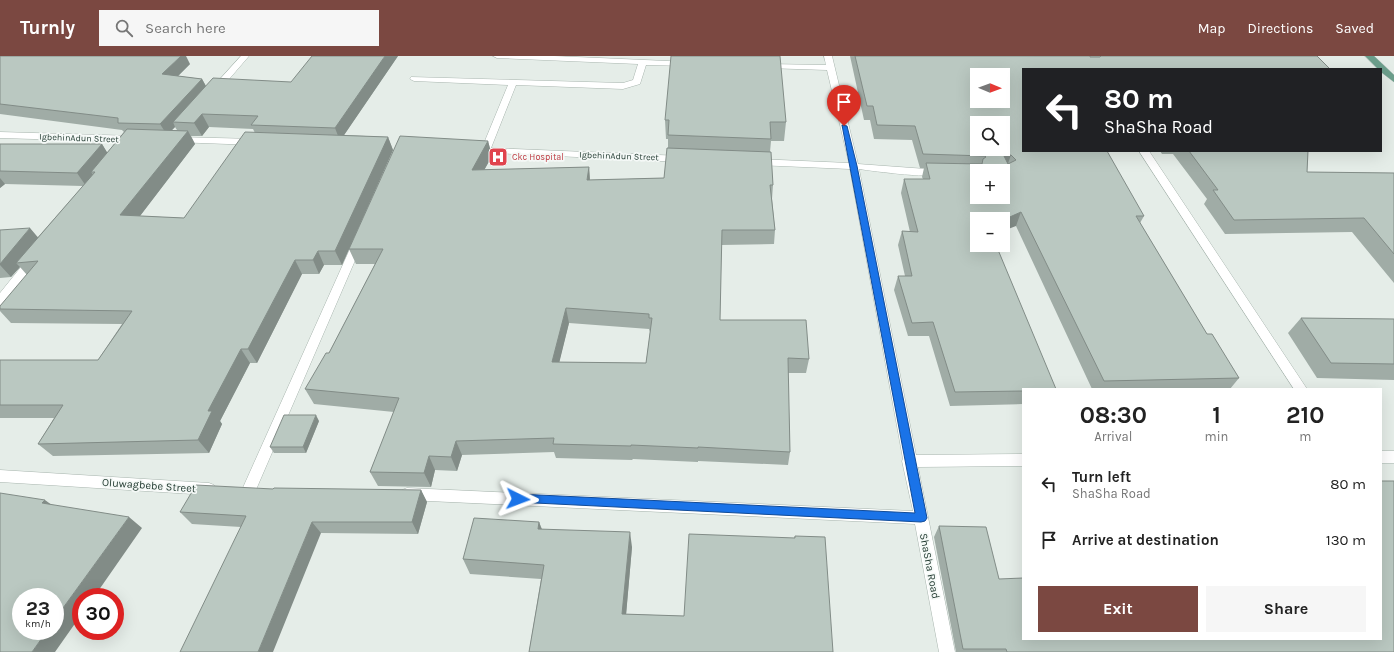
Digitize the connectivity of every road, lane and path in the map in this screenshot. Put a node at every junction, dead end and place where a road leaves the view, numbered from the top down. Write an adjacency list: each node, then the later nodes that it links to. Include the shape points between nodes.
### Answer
1 (245, 56): 13 (street)
2 (497, 56): 5 (street)
3 (1369, 56): 8 (main road)
4 (829, 62): 7 (street); 25 (street, ShaSha Road)
5 (642, 63): 6 (street); 12 (street, via 637,82 623,86)
6 (697, 64)
7 (759, 66)
8 (1382, 68)
9 (1382, 68): 11 (main road)
10 (414, 79): 12 (street)
11 (1394, 80)
12 (513, 82): 20 (street)
13 (210, 95)
14 (180, 129): 18 (street, via 170,140)
15 (0, 135): 16 (street, IgbehinAdun Street)
16 (132, 139): 17 (street, IgbehinAdun Street); 21 (street)
17 (147, 140)
18 (266, 142)
19 (463, 149): 20 (street, IgbehinAdun Street)
20 (486, 150): 23 (street, IgbehinAdun Street)
21 (122, 151)
22 (1145, 152): 30 (street)
23 (694, 159)
24 (750, 161): 25 (street)
25 (854, 166): 26 (street); 34 (street, ShaSha Road)
26 (949, 173)
27 (363, 232): 36 (street)
28 (38, 254): 29 (street)
29 (0, 301)
30 (1300, 388)
31 (1382, 458): 32 (street)
32 (1394, 458)
33 (1022, 460): 34 (street)
34 (909, 461): 39 (street, ShaSha Road)
35 (0, 476): 36 (street, Oluwagbebe Street)
36 (248, 492): 37 (street, Oluwagbebe Street)
37 (263, 492)
38 (394, 494): 39 (street)
39 (921, 518): 40 (street, ShaSha Road)
40 (947, 652)

